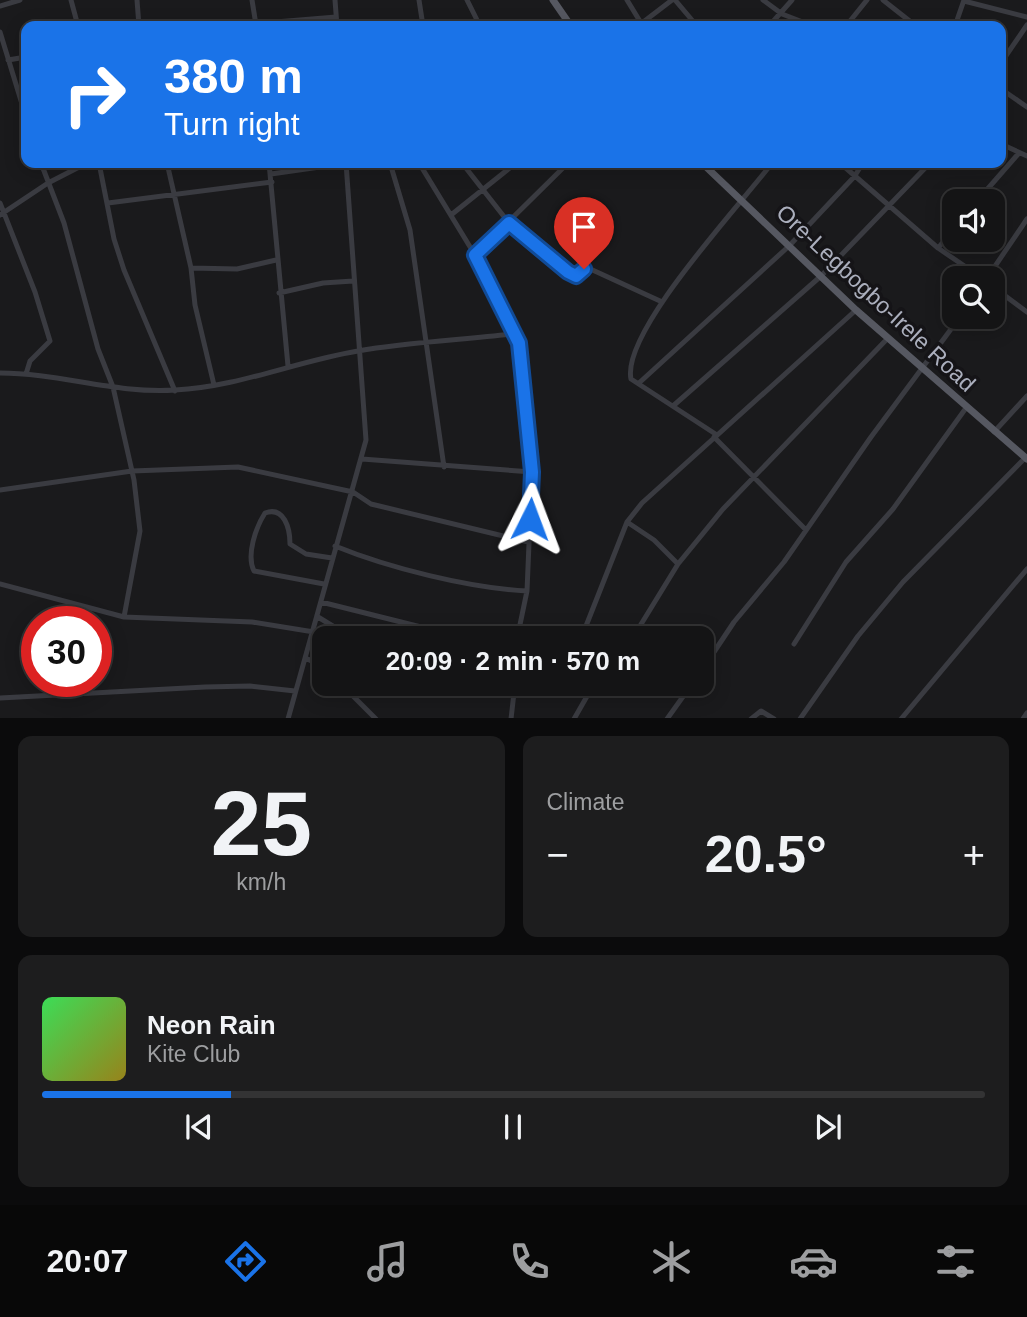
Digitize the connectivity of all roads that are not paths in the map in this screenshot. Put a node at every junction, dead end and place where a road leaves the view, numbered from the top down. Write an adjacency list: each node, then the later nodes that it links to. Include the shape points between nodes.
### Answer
1 (20, 0): 16 (street)
2 (71, 0): 20 (street)
3 (137, 0): 21 (street)
4 (252, 0): 22 (street)
5 (335, 0): 18 (street)
6 (419, 0): 25 (street)
7 (467, 0): 26 (street)
8 (553, 0): 27 (main road)
9 (627, 0): 28 (street)
10 (674, 0): 29 (street); 30 (street)
11 (763, 0): 17 (street)
12 (792, 0): 17 (street)
13 (867, 0): 33 (street)
14 (883, 0): 34 (street)
15 (964, 1): 19 (street); 35 (street)
16 (0, 6)
17 (782, 14): 31 (street); 32 (street)
18 (336, 17): 23 (street); 24 (street)
19 (1027, 17)
20 (77, 21)
21 (139, 21)
22 (256, 21)
23 (290, 21)
24 (336, 21)
25 (422, 21)
26 (478, 21)
27 (568, 21)
28 (638, 21)
29 (645, 21)
30 (693, 21)
31 (774, 21)
32 (800, 21)
33 (850, 21)
34 (910, 21)
35 (957, 21)
36 (1027, 25): 38 (street)
37 (0, 32): 40 (street)
38 (1006, 56)
39 (21, 58): 40 (street)
40 (8, 60): 42 (street)
41 (1006, 92): 43 (street)
42 (21, 101)
43 (1027, 107)
44 (1006, 146): 45 (street)
45 (1019, 153): 46 (street); 66 (street)
46 (1027, 156)
47 (43, 168): 70 (street)
48 (77, 168): 70 (street)
49 (100, 168): 77 (street)
50 (168, 168): 74 (street)
51 (270, 168): 68 (street)
52 (312, 168): 68 (street)
53 (347, 168): 92 (street)
54 (391, 168): 101 (street, via 410,230)
55 (422, 168): 80 (street)
56 (466, 168): 73 (street)
57 (507, 168): 67 (street)
58 (512, 168): 67 (street)
59 (563, 168): 82 (street)
60 (709, 168): 75 (main road, Ore-Legbogbo-Irele Road)
61 (768, 168): 75 (street)
62 (845, 168): 69 (street)
63 (860, 168): 69 (street)
64 (925, 168): 78 (street)
65 (1006, 168): 72 (street)
66 (1006, 168)
67 (509, 171): 73 (street)
68 (271, 174): 71 (street)
69 (854, 177): 78 (street); 84 (street)
70 (48, 183): 79 (street); 109 (street)
71 (272, 183): 74 (street); 87 (street)
72 (988, 189)
73 (484, 190): 80 (street); 82 (street)
74 (174, 192): 77 (street); 90 (street)
75 (744, 200): 84 (main road, Ore-Legbogbo-Irele Road); 95 (street)
76 (0, 203): 79 (street)
77 (108, 203): 110 (street, via 124,270)
78 (892, 205): 85 (street); 91 (street)
79 (1, 214): 106 (street, via 35,292 50,341 30,360)
80 (451, 215): 86 (street)
81 (1027, 219): 89 (street)
82 (509, 223): 86 (street); 95 (street, via 573,275 586,267)
83 (942, 242): 85 (street)
84 (789, 246): 91 (main road, Ore-Legbogbo-Irele Road); 107 (street)
85 (937, 248): 88 (street)
86 (475, 255): 99 (street)
87 (276, 260): 90 (street, via 237,269); 93 (street)
88 (966, 266)
89 (994, 266)
90 (191, 268): 108 (street, via 194,305)
91 (821, 276): 96 (main road, Ore-Legbogbo-Irele Road); 112 (street)
92 (353, 281): 93 (street); 102 (street)
93 (279, 293): 103 (street)
94 (1005, 296): 97 (street)
95 (660, 301): 107 (street, via 631,367 631,379)
96 (856, 310): 100 (main road, Ore-Legbogbo-Irele Road); 115 (street)
97 (1027, 312)
98 (951, 329): 104 (street)
99 (513, 334): 101 (street); 120 (street, via 523,366)
100 (888, 338): 104 (main road, Ore-Legbogbo-Irele Road); 121 (street)
101 (429, 344): 102 (street); 118 (street)
102 (359, 351): 103 (street); 117 (street, via 366,440)
103 (288, 366): 108 (street)
104 (922, 370): 113 (main road, Ore-Legbogbo-Irele Road); 125 (street)
105 (0, 373): 106 (street)
106 (26, 374): 109 (street)
107 (639, 383): 112 (street)
108 (214, 384): 110 (street)
109 (113, 387): 110 (street); 119 (street)
110 (175, 390)
111 (1027, 396): 114 (street)
112 (673, 406): 115 (street)
113 (966, 408): 114 (main road, Ore-Legbogbo-Irele Road); 145 (street, via 893,509 839,572)
114 (993, 432): 116 (main road, Ore-Legbogbo-Irele Road)
115 (716, 436): 121 (street); 124 (street, via 653,492)
116 (1026, 458): 162 (street, via 903,582 858,636)
117 (362, 459): 118 (street); 123 (street)
118 (444, 467): 120 (street)
119 (132, 471): 122 (street); 123 (street, via 238,467); 135 (street, via 141,531)
120 (532, 472): 126 (street)
121 (752, 478): 125 (street); 129 (street)
122 (0, 490)
123 (353, 492): 126 (street, via 371,503); 127 (street)
124 (627, 522): 129 (street); 141 (street)
125 (806, 530): 146 (street)
126 (528, 542): 133 (street)
127 (335, 546): 128 (street); 133 (street, via 391,565)
128 (332, 558): 132 (street); 132 (street, via 306,554 290,544 288,526 274,510 265,513 255,532 254,571)
129 (678, 564): 142 (street)
130 (1027, 569): 163 (street)
131 (0, 584): 135 (street)
132 (324, 584): 134 (street)
133 (527, 591): 140 (street)
134 (321, 602): 136 (street); 139 (street)
135 (124, 617): 143 (street, via 252,622)
136 (318, 617): 137 (street); 138 (street)
137 (316, 626)
138 (333, 626)
139 (417, 626)
140 (520, 626)
141 (586, 626)
142 (640, 626)
143 (312, 632)
144 (312, 638): 147 (street)
145 (794, 644)
146 (714, 652)
147 (306, 658): 148 (street); 149 (street)
148 (312, 661)
149 (295, 691): 154 (street, via 205,687); 155 (street)
150 (353, 696): 156 (street)
151 (514, 696): 157 (street)
152 (587, 696): 158 (street)
153 (683, 696): 159 (street)
154 (0, 698)
155 (288, 717)
156 (375, 718)
157 (512, 718)
158 (575, 718)
159 (668, 718)
160 (752, 718): 161 (street, via 761,711)
161 (772, 718)
162 (801, 718)
163 (902, 718)

